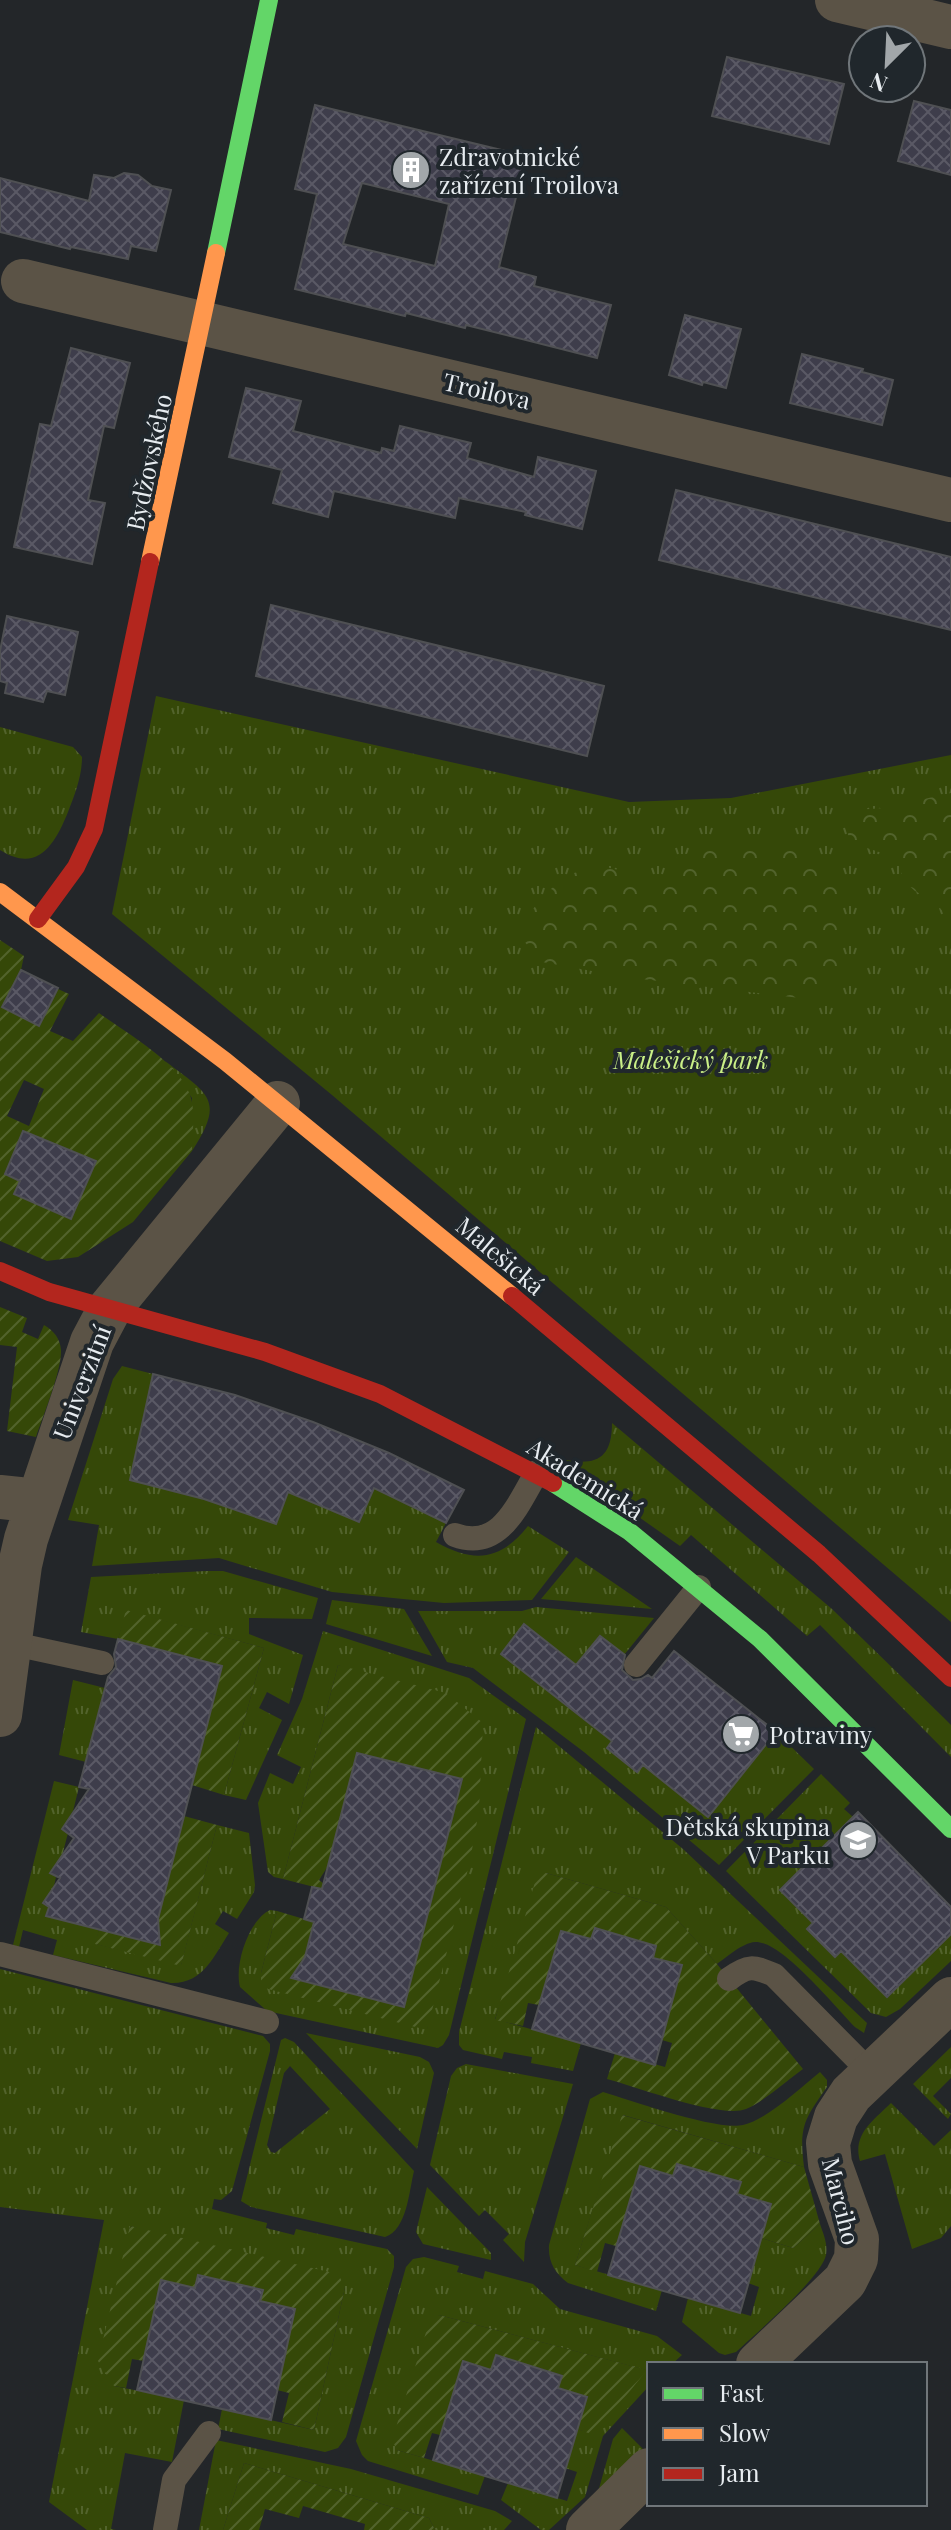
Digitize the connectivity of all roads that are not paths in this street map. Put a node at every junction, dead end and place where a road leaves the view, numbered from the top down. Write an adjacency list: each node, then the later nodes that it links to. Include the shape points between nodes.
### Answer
1 (269, 0): 5 (street, Bydžovského)
2 (837, 0): 3 (street)
3 (951, 27)
4 (23, 281): 5 (street, Troilova)
5 (203, 323): 6 (street, Troilova); 8 (street, Bydžovského, via 94,829 76,867)
6 (951, 500)
7 (0, 892): 8 (street, Malešická)
8 (38, 919): 9 (street, Malešická)
9 (278, 1103): 11 (street, Univerzitní); 19 (street, Malešická, via 822,1558)
10 (0, 1271): 11 (street, Akademická, via 49,1292)
11 (110, 1308): 12 (street, Akademická, via 265,1352 380,1394); 13 (street, Univerzitní)
12 (537, 1472): 14 (lane, via 496,1532 478,1540); 15 (street, Akademická, via 630,1532)
13 (19, 1499): 16 (street, Univerzitní, via 20,1565)
14 (455, 1535)
15 (699, 1587): 18 (lane); 21 (street, Akademická, via 760,1639)
16 (5, 1642): 17 (lane); 20 (street, Univerzitní)
17 (102, 1663)
18 (636, 1665)
19 (951, 1678)
20 (0, 1715)
21 (951, 1829)
22 (0, 1954): 25 (lane)
23 (729, 1979): 26 (lane, via 756,1967 774,1975)
24 (951, 1999): 26 (street, Marciho)
25 (267, 2022)
26 (872, 2074): 27 (street, Marciho, via 843,2105 828,2143 830,2164 857,2239 856,2259 845,2281)
27 (760, 2362)
28 (209, 2433): 30 (lane, via 174,2480)
29 (647, 2472): 31 (street)
30 (165, 2530)
31 (588, 2530)

